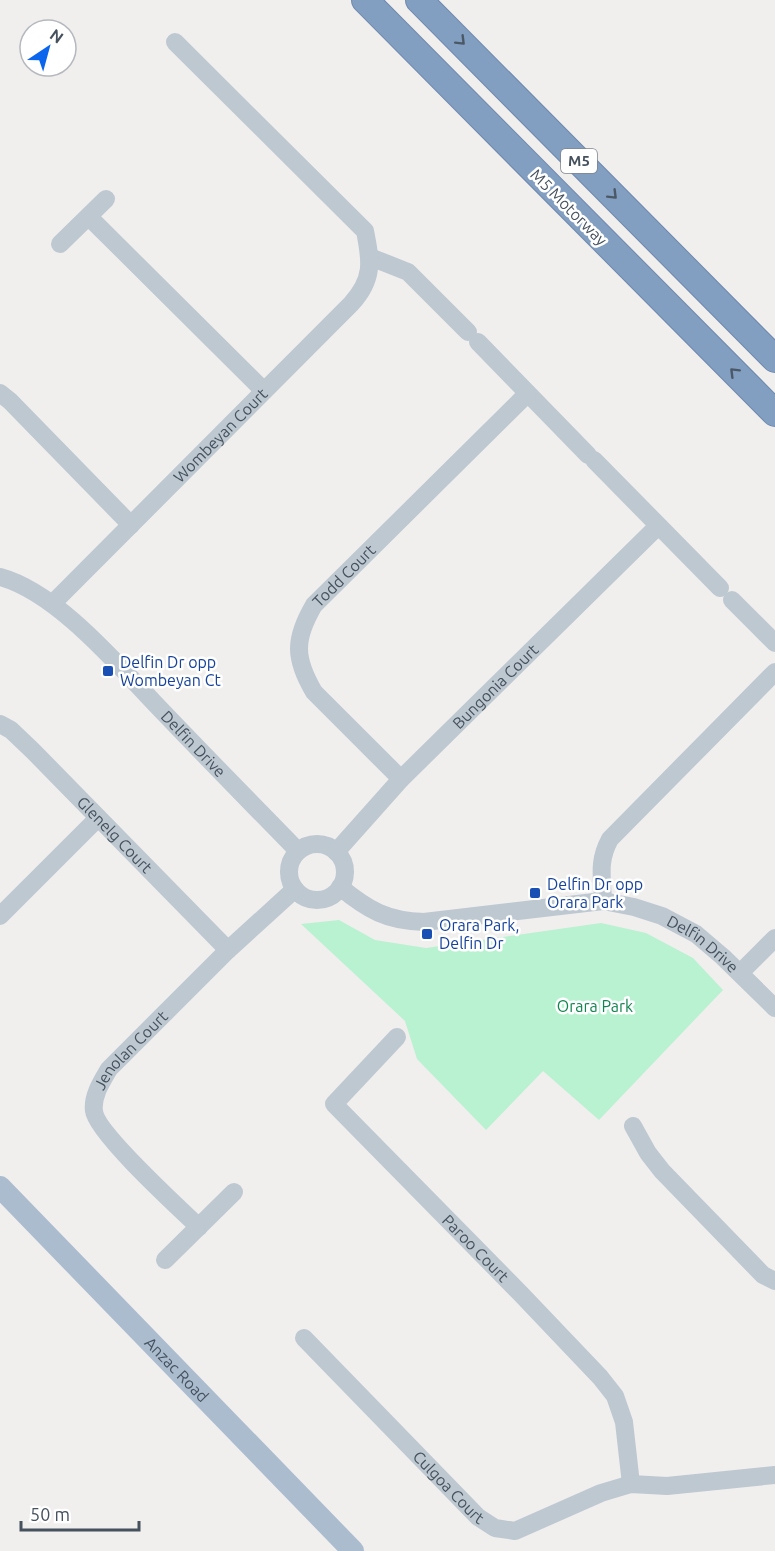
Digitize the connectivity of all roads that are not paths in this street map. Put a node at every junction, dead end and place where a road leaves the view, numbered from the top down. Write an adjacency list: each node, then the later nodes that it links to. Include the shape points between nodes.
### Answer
1 (358, 0): 6 (highway)
2 (365, 0): 6 (highway, M5 Motorway / M5)
3 (419, 0): 10 (highway, M5, one-way to 10)
4 (175, 42): 9 (street, Wombeyan Court, via 365,231)
5 (106, 199): 7 (street)
6 (573, 211): 14 (highway, M5 Motorway / M5, one-way to 6)
7 (89, 217): 8 (street); 11 (street)
8 (60, 244)
9 (370, 257): 11 (street, Wombeyan Court, via 363,291); 13 (street, via 408,272)
10 (775, 359)
11 (264, 391): 15 (street, Wombeyan Court)
12 (0, 393): 15 (street)
13 (527, 394): 16 (street); 22 (street, Todd Court, via 314,605 304,622 298,656 314,692)
14 (775, 413)
15 (131, 525): 18 (street, Wombeyan Court)
16 (658, 526): 19 (street); 22 (street, Bungonia Court)
17 (0, 577): 18 (street, Delfin Drive)
18 (53, 603): 24 (street, Delfin Drive)
19 (775, 643)
20 (775, 672): 28 (street, via 610,838 601,862)
21 (0, 724): 23 (street, Glenelg Court, via 33,751)
22 (401, 779): 25 (street, Bungonia Court)
23 (98, 818): 29 (street); 31 (street, Glenelg Court)
24 (298, 851): 25 (street, via 319,844); 27 (street, via 292,858 289,874)
25 (336, 852): 26 (street, via 344,868)
26 (340, 887): 27 (street, via 319,900 302,896); 28 (street, Delfin Drive, via 375,912 415,922)
27 (295, 889): 31 (street, Jenolan Court)
28 (603, 901): 32 (street, Delfin Drive, via 662,915 682,925)
29 (0, 916)
30 (775, 938): 32 (street)
31 (228, 950): 38 (street, Jenolan Court, via 109,1068 94,1104 96,1120 110,1138)
32 (740, 973): 33 (street, Delfin Drive)
33 (775, 1008)
34 (397, 1037): 43 (street, Paroo Court, via 334,1104 534,1307 615,1396 624,1422)
35 (633, 1126): 40 (street, via 662,1171 763,1275)
36 (0, 1187): 44 (main road, Anzac Road)
37 (234, 1192): 38 (street)
38 (198, 1227): 39 (street)
39 (165, 1260)
40 (775, 1281)
41 (304, 1338): 43 (street, Culgoa Court, via 478,1516 495,1528 515,1531)
42 (775, 1475): 43 (street, Culgoa Court, via 667,1486)
43 (631, 1484)
44 (353, 1551)

